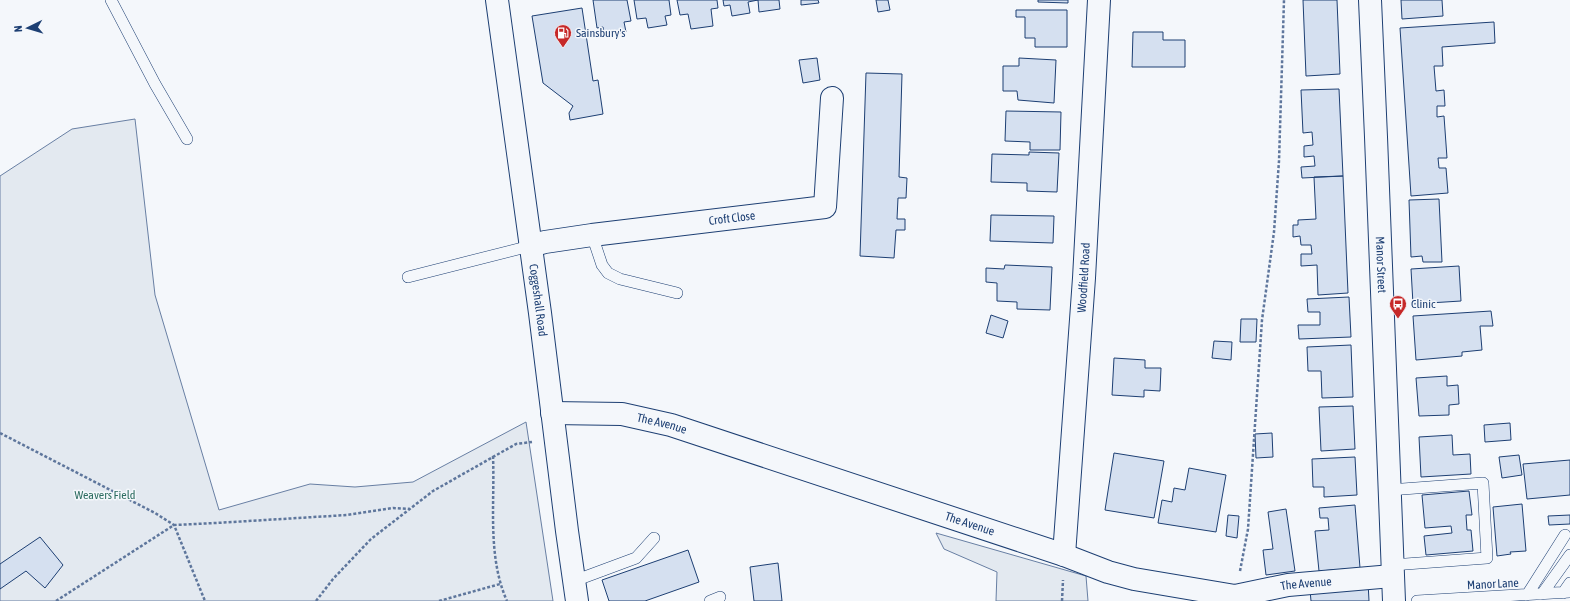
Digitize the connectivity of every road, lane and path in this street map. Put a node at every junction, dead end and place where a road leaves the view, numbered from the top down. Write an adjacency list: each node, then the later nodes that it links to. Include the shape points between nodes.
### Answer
1 (111, 0): 7 (lane)
2 (497, 0): 9 (street, Coggeshall Road)
3 (1099, 0): 21 (street, Woodfield Road, via 1084,278)
4 (1284, 0): 30 (path, via 1274,232 1262,320 1248,529)
5 (1370, 0): 16 (street, Manor Street)
6 (832, 98): 8 (street, Croft Close, via 825,207)
7 (187, 140)
8 (592, 235): 9 (street, Croft Close); 11 (lane, via 602,265 608,273 620,279)
9 (530, 246): 10 (lane); 12 (street, Coggeshall Road)
10 (408, 277)
11 (678, 293)
12 (552, 413): 14 (street, Coggeshall Road); 21 (street, The Avenue, via 622,414 671,425)
13 (0, 433): 18 (path)
14 (556, 440): 15 (path, via 516,444); 26 (street, Coggeshall Road)
15 (493, 456): 17 (path, via 433,491); 25 (path, via 494,544)
16 (1389, 490): 23 (street, Manor Street); 23 (lane, via 1483,483 1486,558)
17 (410, 509): 18 (path, via 393,508 347,515); 33 (path, via 371,539)
18 (174, 525): 31 (path); 32 (path)
19 (1565, 536): 29 (lane)
20 (654, 538): 26 (lane, via 636,558)
21 (1064, 555): 30 (street, The Avenue, via 1134,579)
22 (1570, 555): 28 (lane)
23 (1392, 571): 30 (street, The Avenue, via 1288,585); 36 (street, Manor Street)
24 (1570, 583): 27 (lane)
25 (500, 584): 34 (path); 35 (path)
26 (576, 591)
27 (1566, 593): 28 (lane, Manor Lane)
28 (1542, 594): 29 (lane, Manor Lane)
29 (1527, 595): 37 (lane, Manor Lane)
30 (1236, 599)
31 (56, 601)
32 (205, 601)
33 (316, 601)
34 (439, 601)
35 (506, 601)
36 (1394, 601)
37 (1417, 601)

